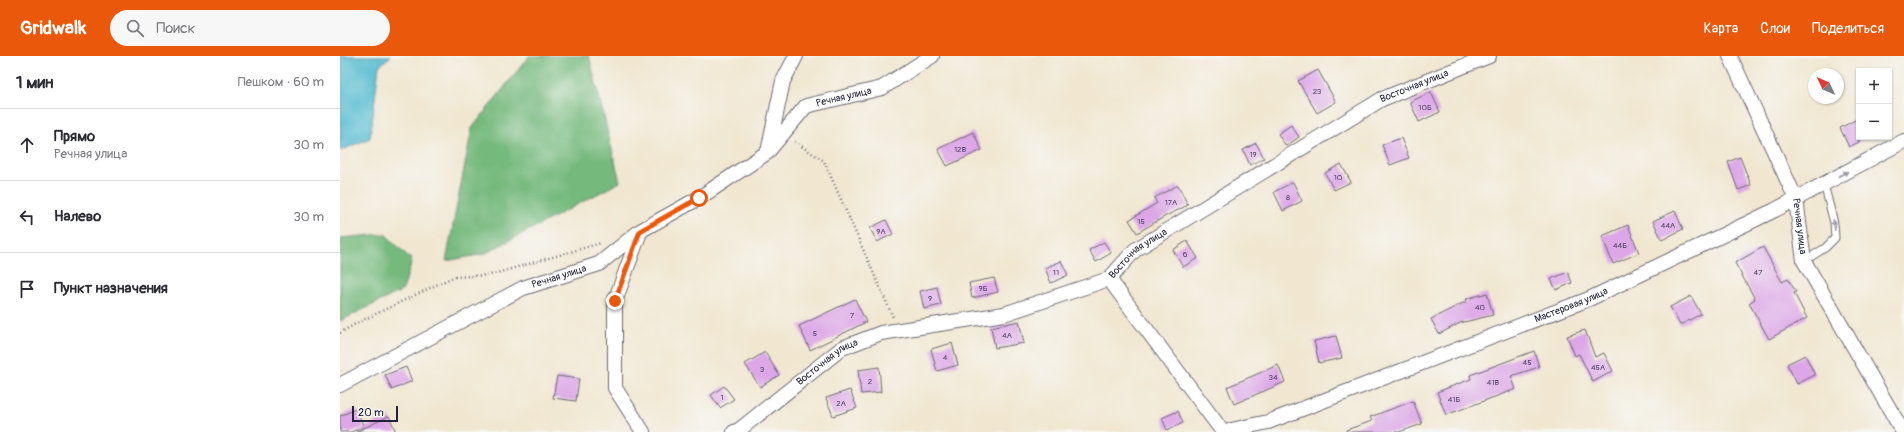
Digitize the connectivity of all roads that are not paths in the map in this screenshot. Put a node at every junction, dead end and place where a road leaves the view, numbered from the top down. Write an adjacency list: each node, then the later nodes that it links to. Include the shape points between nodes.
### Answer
1 (796, 56): 6 (street, via 783,81)
2 (932, 56): 6 (street, Речная улица, via 882,88 806,106)
3 (1490, 56): 11 (street, Восточная улица, via 1382,99 1135,250)
4 (1730, 56): 8 (street, Речная улица)
5 (1904, 141): 7 (street, Мастеровая улица, one-way to 5)
6 (768, 152): 9 (street, Речная улица, via 699,198)
7 (1824, 184): 8 (street, Мастеровая улица); 10 (lane, one-way to 7, via 1825,248 1835,238 1834,223)
8 (1796, 199): 10 (street, Речная улица); 13 (street, Мастеровая улица, via 1589,299)
9 (640, 231): 12 (street, Речная улица, via 599,264 523,288); 15 (street, via 615,301 615,388)
10 (1804, 261): 17 (street, Речная улица)
11 (1109, 279): 14 (street, Восточная улица, via 1004,314 881,333 842,348); 16 (street)
12 (340, 385)
13 (1273, 427): 16 (street, Мастеровая улица)
14 (738, 431)
15 (643, 432)
16 (1223, 432)
17 (1904, 432)

